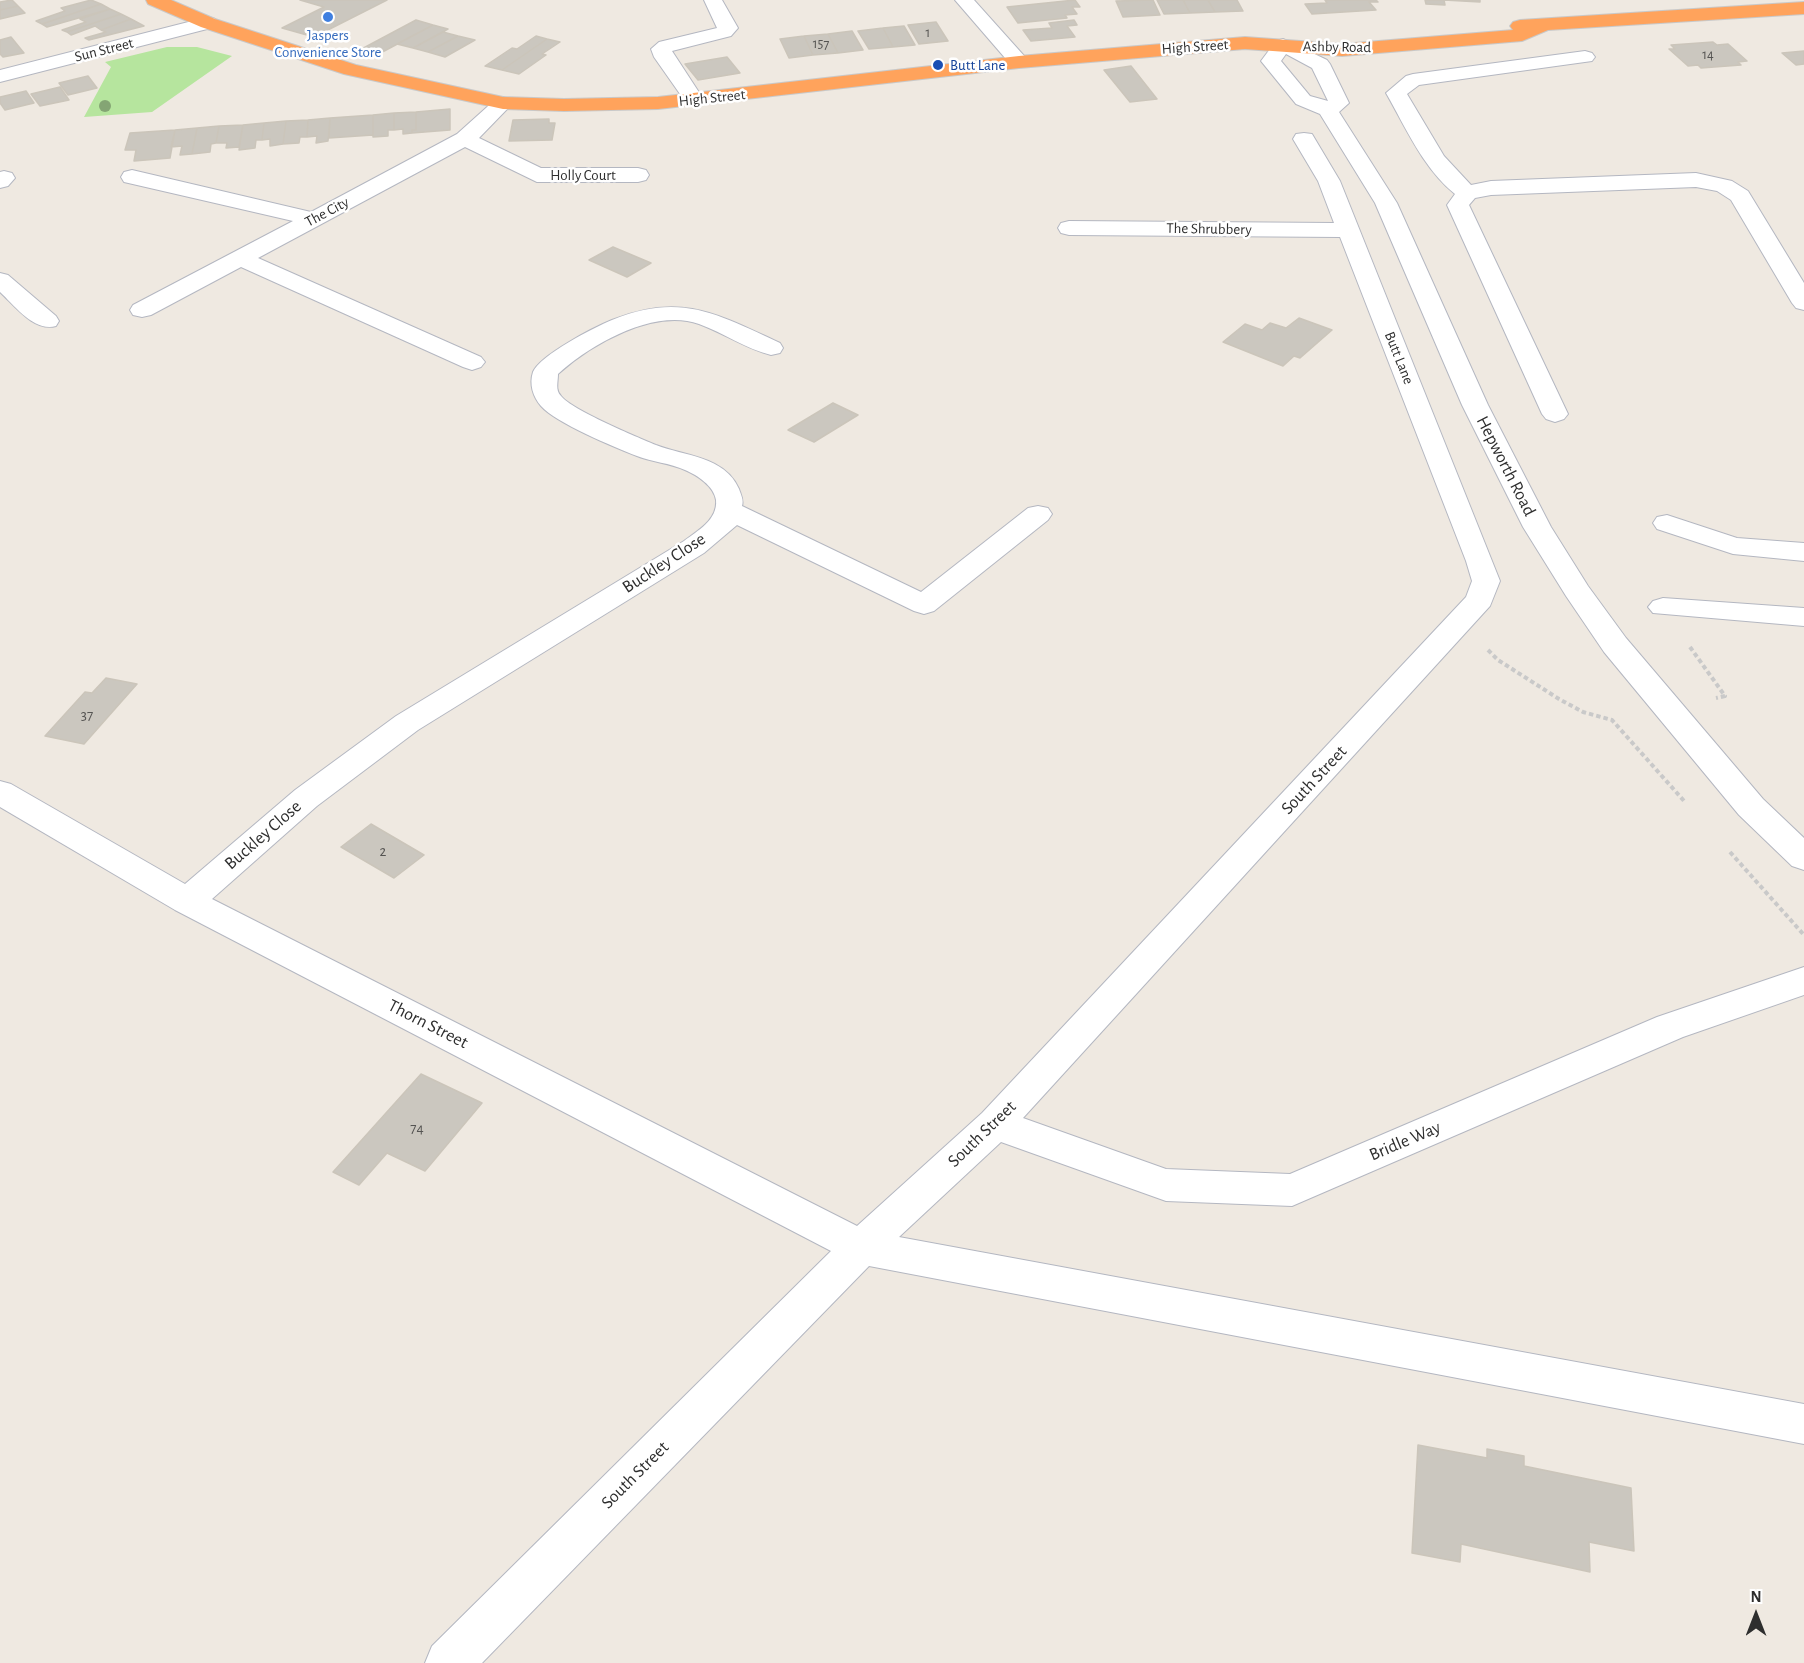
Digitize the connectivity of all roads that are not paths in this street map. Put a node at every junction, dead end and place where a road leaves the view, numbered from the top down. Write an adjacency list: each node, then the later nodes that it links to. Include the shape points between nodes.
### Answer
1 (155, 0): 5 (highway, High Street)
2 (713, 0): 10 (street, via 727,22 724,32 662,49)
3 (964, 0): 8 (street)
4 (1804, 8): 6 (highway, Ashby Road, via 1541,26 1522,35 1342,50)
5 (208, 23): 9 (street, Sun Street); 11 (highway, High Street, via 351,70)
6 (1282, 45): 8 (highway, High Street, via 1245,43); 12 (street, via 1271,61 1303,99); 12 (street, via 1320,64 1338,103)
7 (1585, 57): 17 (street, via 1413,80 1396,93 1441,168)
8 (1019, 62): 10 (highway, High Street)
9 (0, 75)
10 (694, 99): 11 (highway, High Street, via 614,105)
11 (503, 103): 13 (street, The City)
12 (1328, 110): 37 (street, Hepworth Road, via 1386,203 1475,405 1537,527 1576,590 1615,645 1751,807)
13 (465, 139): 15 (street, Holly Court, via 537,175); 18 (street, The City)
14 (1304, 139): 20 (street, Butt Lane, via 1329,181)
15 (638, 176)
16 (132, 177): 18 (street)
17 (1467, 193): 23 (street, via 1491,188 1659,180 1696,180 1724,186 1740,196); 28 (street, via 1458,205)
18 (314, 219): 21 (street, The City)
19 (1069, 228): 20 (street, The Shrubbery)
20 (1348, 230): 33 (street, Butt Lane)
21 (240, 258): 24 (street, The City); 27 (street)
22 (0, 280): 25 (street)
23 (1804, 303)
24 (142, 310)
25 (47, 321)
26 (771, 348): 29 (street, via 703,317 645,315 562,357 546,372 544,388 551,402 648,451 695,464 722,482 730,501)
27 (472, 362)
28 (1555, 414)
29 (728, 510): 30 (street, via 924,605); 38 (street, Buckley Close, via 725,522 694,547 407,723 306,798)
30 (1038, 514)
31 (1667, 523): 32 (street, via 1733,546)
32 (1804, 552)
33 (1486, 581): 40 (street, South Street, via 1480,600)
34 (1663, 607): 35 (street)
35 (1804, 617)
36 (0, 792): 38 (street, Thorn Street)
37 (1804, 858)
38 (187, 901): 41 (street, Thorn Street)
39 (1804, 981): 40 (street, Bridle Way, via 1670,1027 1292,1190 1166,1185)
40 (995, 1124): 41 (street, South Street)
41 (861, 1247): 42 (street, Thorn Street); 43 (street, South Street)
42 (1804, 1424)
43 (449, 1663)

